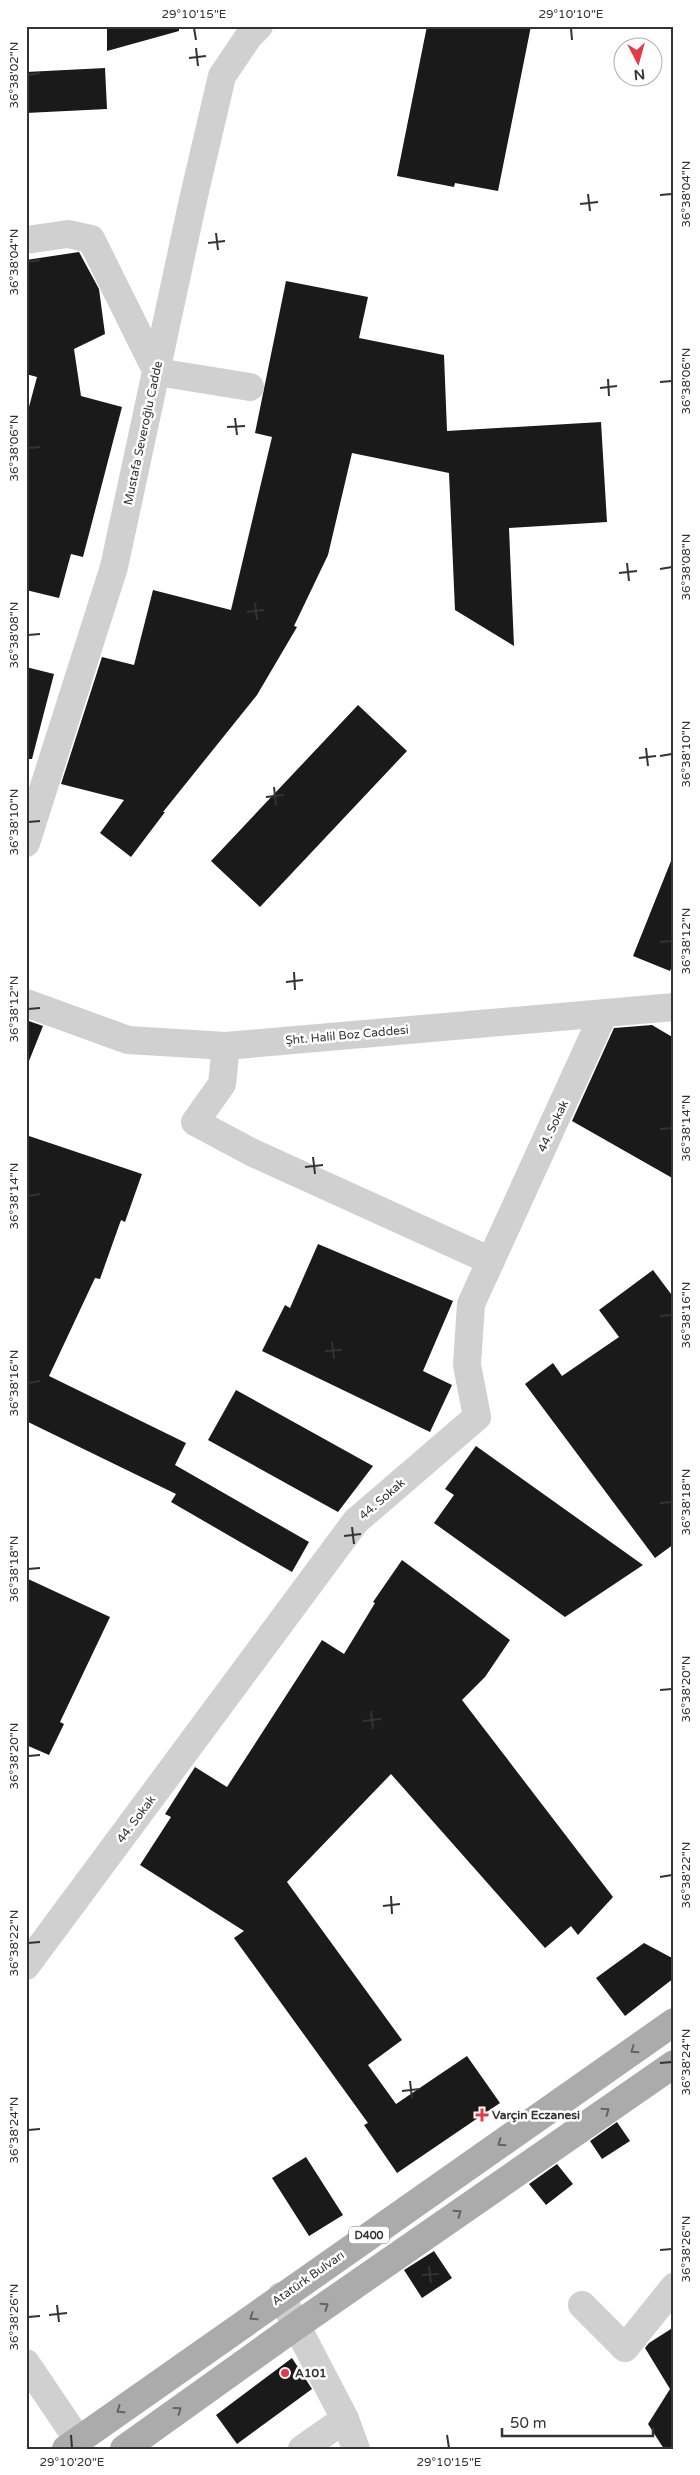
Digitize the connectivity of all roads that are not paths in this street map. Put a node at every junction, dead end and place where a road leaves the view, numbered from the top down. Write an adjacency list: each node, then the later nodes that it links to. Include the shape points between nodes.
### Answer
1 (259, 26): 3 (street, Mustafa Severoğlu Cadde, via 222,76)
2 (26, 240): 3 (street, via 68,234 91,239)
3 (156, 372): 4 (street); 5 (street, Mustafa Severoğlu Cadde, via 114,567)
4 (250, 387)
5 (26, 843)
6 (26, 1003): 9 (street, Şht. Halil Boz Caddesi, via 128,1040)
7 (674, 1007): 8 (street, Şht. Halil Boz Caddesi)
8 (604, 1013): 9 (street, Şht. Halil Boz Caddesi); 10 (street, 44. Sokak)
9 (226, 1046): 10 (street, via 222,1084 195,1122 251,1152)
10 (491, 1261): 11 (street, 44. Sokak, via 471,1304 467,1365 477,1417 356,1521)
11 (26, 1966)
12 (674, 2022): 15 (main road, Atatürk Bulvarı / D400, one-way to 15)
13 (674, 2064): 17 (main road, D400, one-way to 13)
14 (674, 2287): 16 (street, via 625,2348)
15 (281, 2296): 17 (street); 20 (main road, Atatürk Bulvarı / D400, one-way to 20)
16 (582, 2305)
17 (296, 2326): 19 (street); 21 (main road, D400, one-way to 17)
18 (26, 2363): 20 (street)
19 (345, 2419): 22 (street); 23 (street)
20 (72, 2444)
21 (124, 2449)
22 (302, 2449)
23 (356, 2449)

